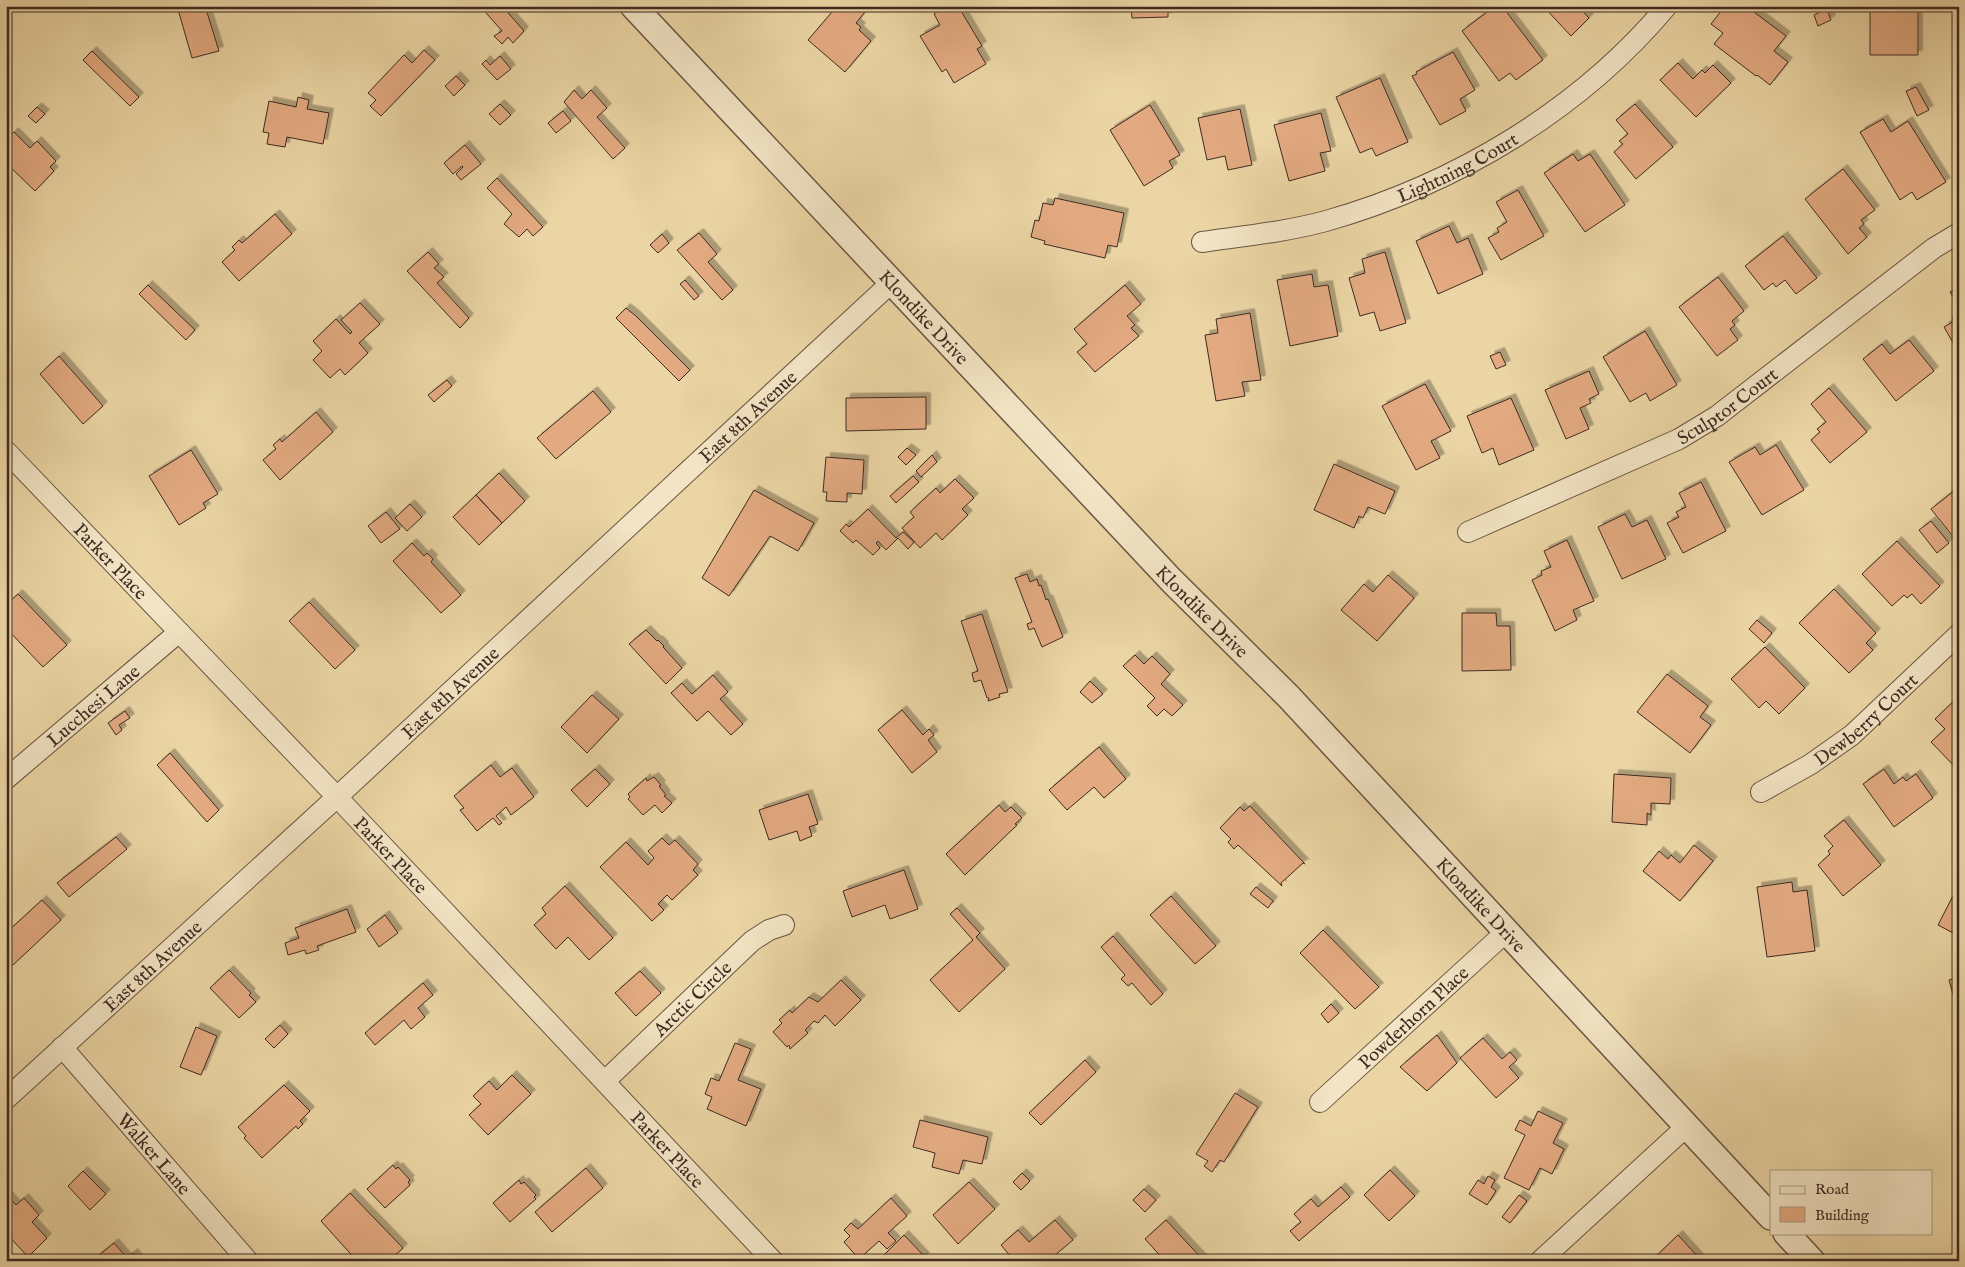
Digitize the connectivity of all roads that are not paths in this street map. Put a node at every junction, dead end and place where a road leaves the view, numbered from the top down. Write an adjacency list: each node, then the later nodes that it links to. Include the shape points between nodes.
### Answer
1 (633, 6): 5 (street, Klondike Drive)
2 (1667, 6): 4 (street, Lightning Court, via 1608,68 1556,110 1450,174 1392,199 1325,221)
3 (1959, 233): 7 (street, Sculptor Court, via 1934,248 1717,416 1678,439)
4 (1202, 242)
5 (892, 282): 12 (street, East 8th Avenue); 14 (street, Klondike Drive, via 1171,580 1289,697)
6 (6, 451): 8 (street, Parker Place)
7 (1468, 532)
8 (179, 632): 10 (street, Lucchesi Lane); 12 (street, Parker Place)
9 (1959, 634): 11 (street, Dewberry Court, via 1852,736)
10 (6, 780)
11 (1761, 792)
12 (337, 796): 15 (street, East 8th Avenue); 16 (street, Parker Place)
13 (784, 924): 16 (street, Arctic Circle, via 752,941)
14 (1507, 931): 18 (street, Powderhorn Place); 19 (street, Klondike Drive)
15 (62, 1047): 17 (street, East 8th Avenue); 22 (street, Walker Lane)
16 (605, 1081): 23 (street, Parker Place)
17 (6, 1099)
18 (1320, 1102)
19 (1687, 1126): 20 (street, Klondike Drive); 24 (street)
20 (1770, 1216)
21 (1787, 1234): 25 (street)
22 (248, 1261)
23 (773, 1261)
24 (1540, 1261)
25 (1812, 1261)

